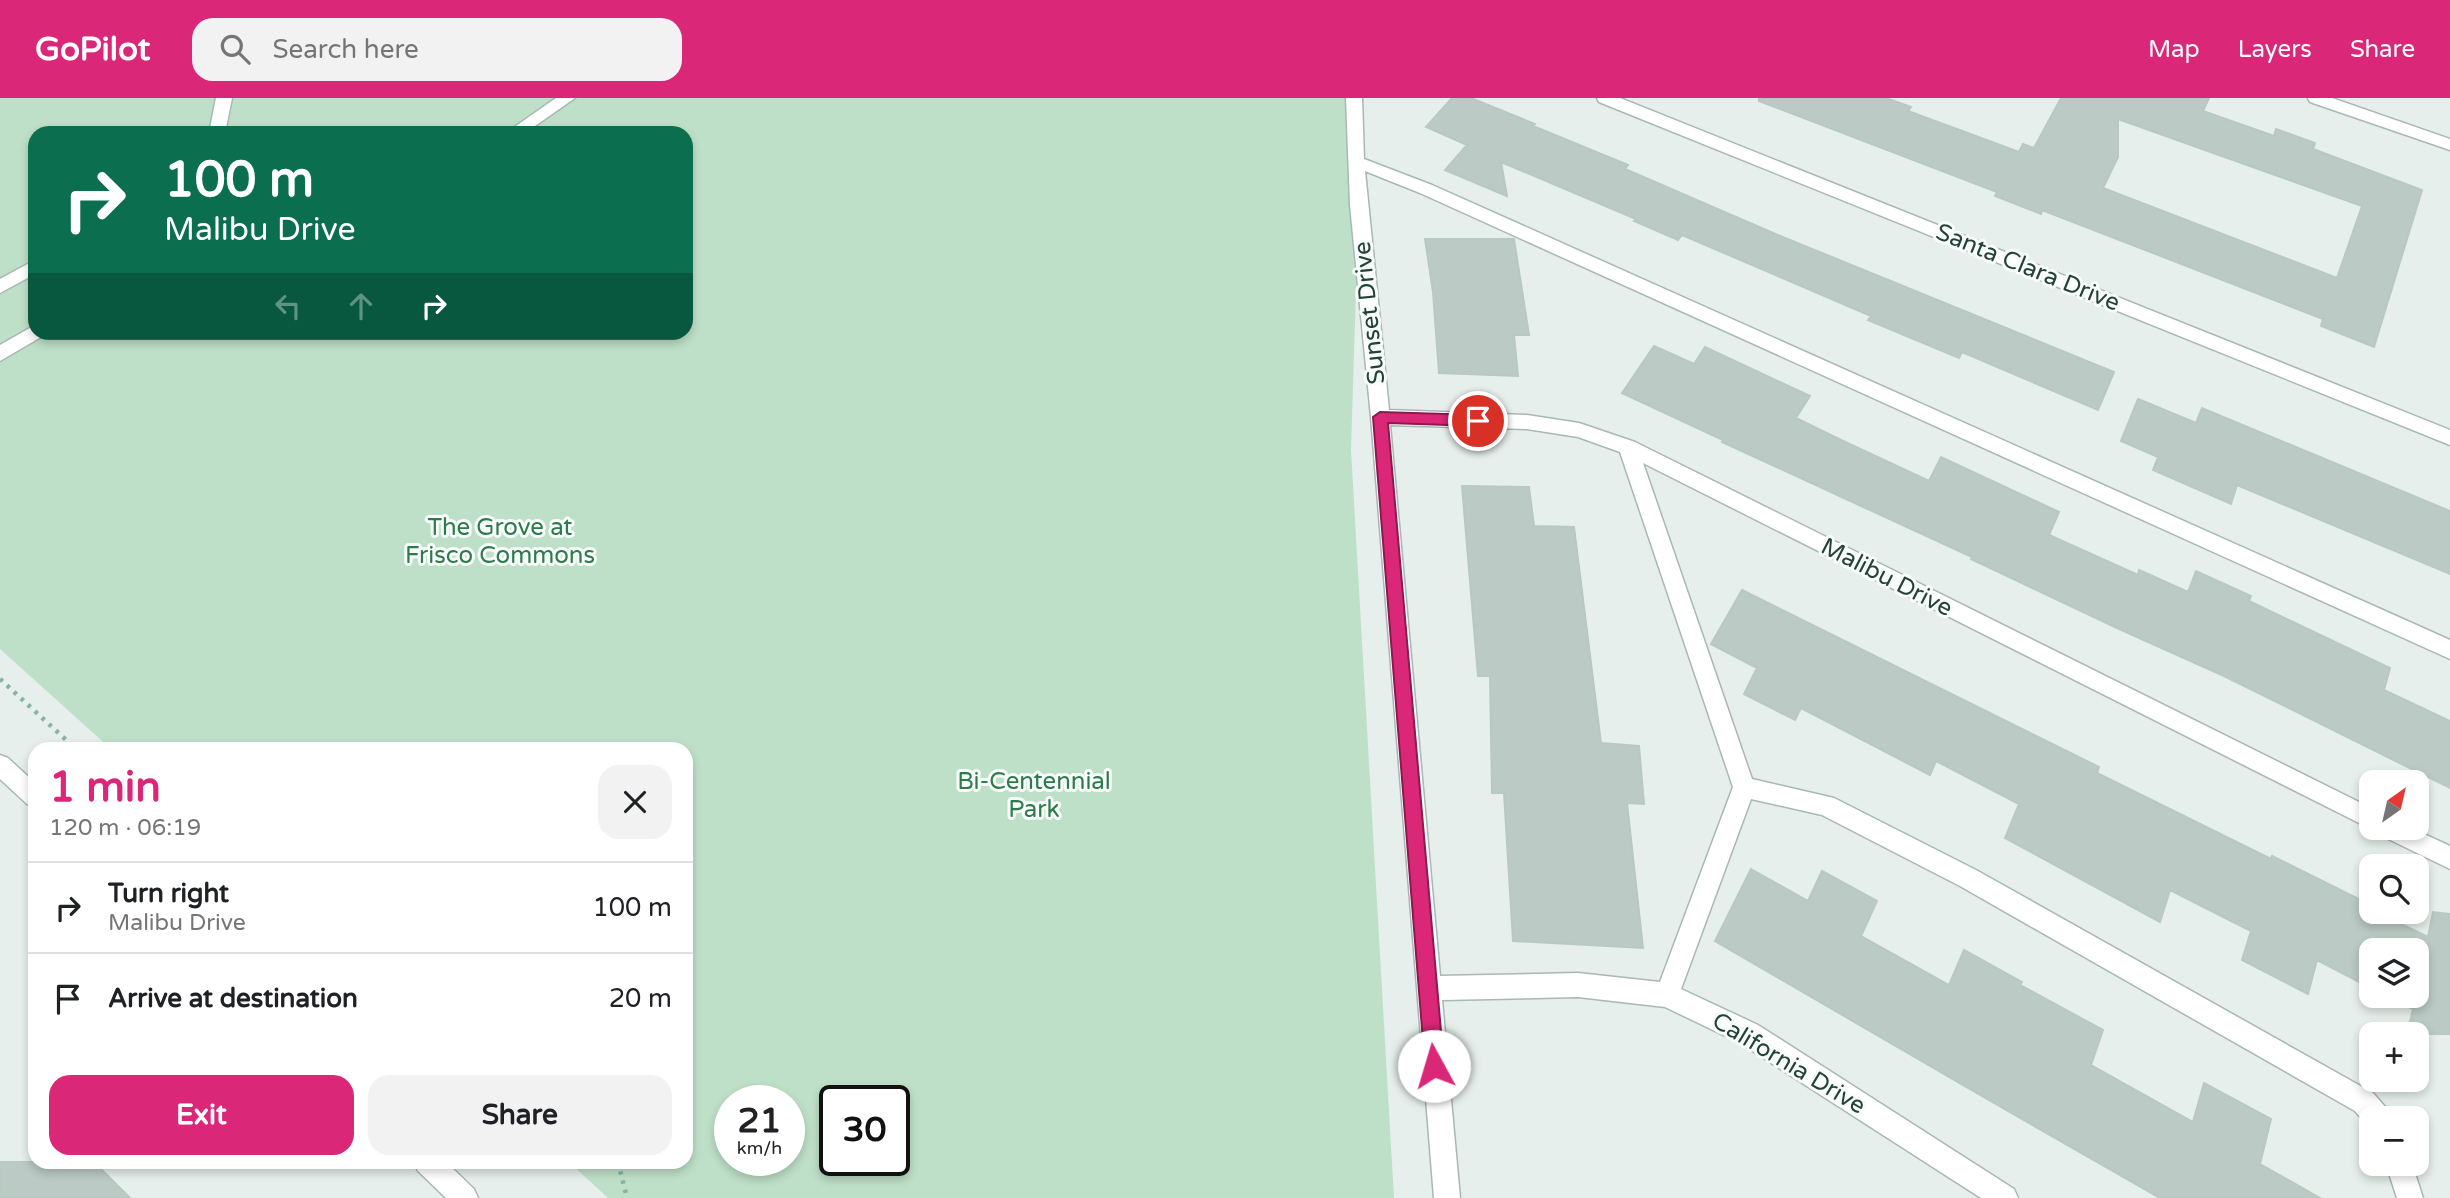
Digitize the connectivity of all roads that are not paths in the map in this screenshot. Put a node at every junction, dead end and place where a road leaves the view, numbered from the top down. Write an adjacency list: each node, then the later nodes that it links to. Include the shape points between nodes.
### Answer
1 (224, 98): 6 (street)
2 (567, 98): 7 (street)
3 (1354, 98): 9 (street, Sunset Drive)
4 (1605, 98): 15 (street, Santa Clara Drive)
5 (2316, 98): 8 (street)
6 (218, 126)
7 (525, 126)
8 (2450, 145)
9 (1357, 162): 14 (street, Sunset Drive); 17 (street)
10 (28, 270): 11 (street)
11 (0, 288)
12 (28, 336): 13 (street)
13 (0, 354)
14 (1380, 417): 16 (street, Malibu Drive, via 1527,422 1579,430); 24 (street, Sunset Drive)
15 (2450, 438)
16 (1628, 447): 19 (street); 21 (street, Malibu Drive)
17 (2450, 650)
18 (0, 765): 20 (street)
19 (1744, 787): 25 (street); 26 (street, via 1826,805 1968,878)
20 (28, 791)
21 (2359, 813)
22 (2413, 840): 23 (street)
23 (2450, 858)
24 (1427, 988): 25 (street, California Drive, via 1578,985); 30 (street, Sunset Drive)
25 (1667, 995): 31 (street, California Drive, via 1749,1034)
26 (2368, 1106)
27 (435, 1169): 29 (street)
28 (2403, 1176): 32 (street)
29 (466, 1198)
30 (1447, 1198)
31 (2005, 1198)
32 (2410, 1198)

